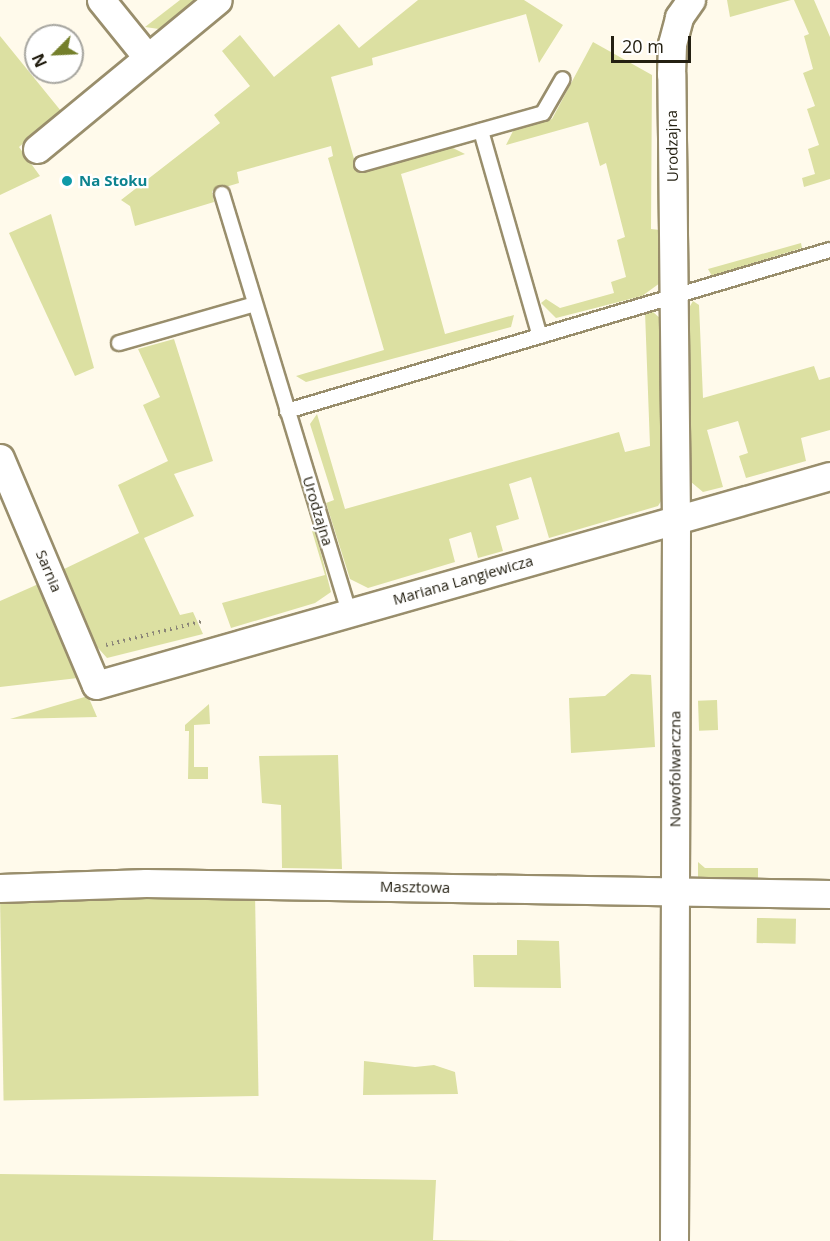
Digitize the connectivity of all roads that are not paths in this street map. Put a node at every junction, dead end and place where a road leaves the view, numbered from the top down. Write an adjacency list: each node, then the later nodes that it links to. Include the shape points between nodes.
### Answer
1 (101, 0): 4 (street)
2 (218, 0): 4 (street)
3 (691, 0): 11 (street, Urodzajna, via 679,17 672,44)
4 (147, 57): 7 (street)
5 (563, 79): 6 (lane, via 543,113)
6 (481, 131): 8 (lane); 13 (lane)
7 (37, 149)
8 (362, 164)
9 (222, 194): 12 (lane, Urodzajna)
10 (830, 250): 11 (lane)
11 (673, 296): 13 (lane); 18 (street, Nowofolwarczna)
12 (255, 304): 14 (lane); 15 (lane, Urodzajna)
13 (539, 333): 15 (lane)
14 (119, 343)
15 (287, 411): 19 (lane, Urodzajna)
16 (0, 458): 20 (street, Sarnia)
17 (830, 476): 18 (street, Mariana Langiewicza)
18 (676, 520): 19 (street, Mariana Langiewicza); 22 (street, Nowofolwarczna)
19 (349, 611): 20 (street, Mariana Langiewicza)
20 (96, 685)
21 (0, 888): 22 (street, Masztowa, via 157,884)
22 (675, 892): 23 (street, Masztowa); 24 (street, Nowofolwarczna)
23 (830, 894)
24 (674, 1241)

